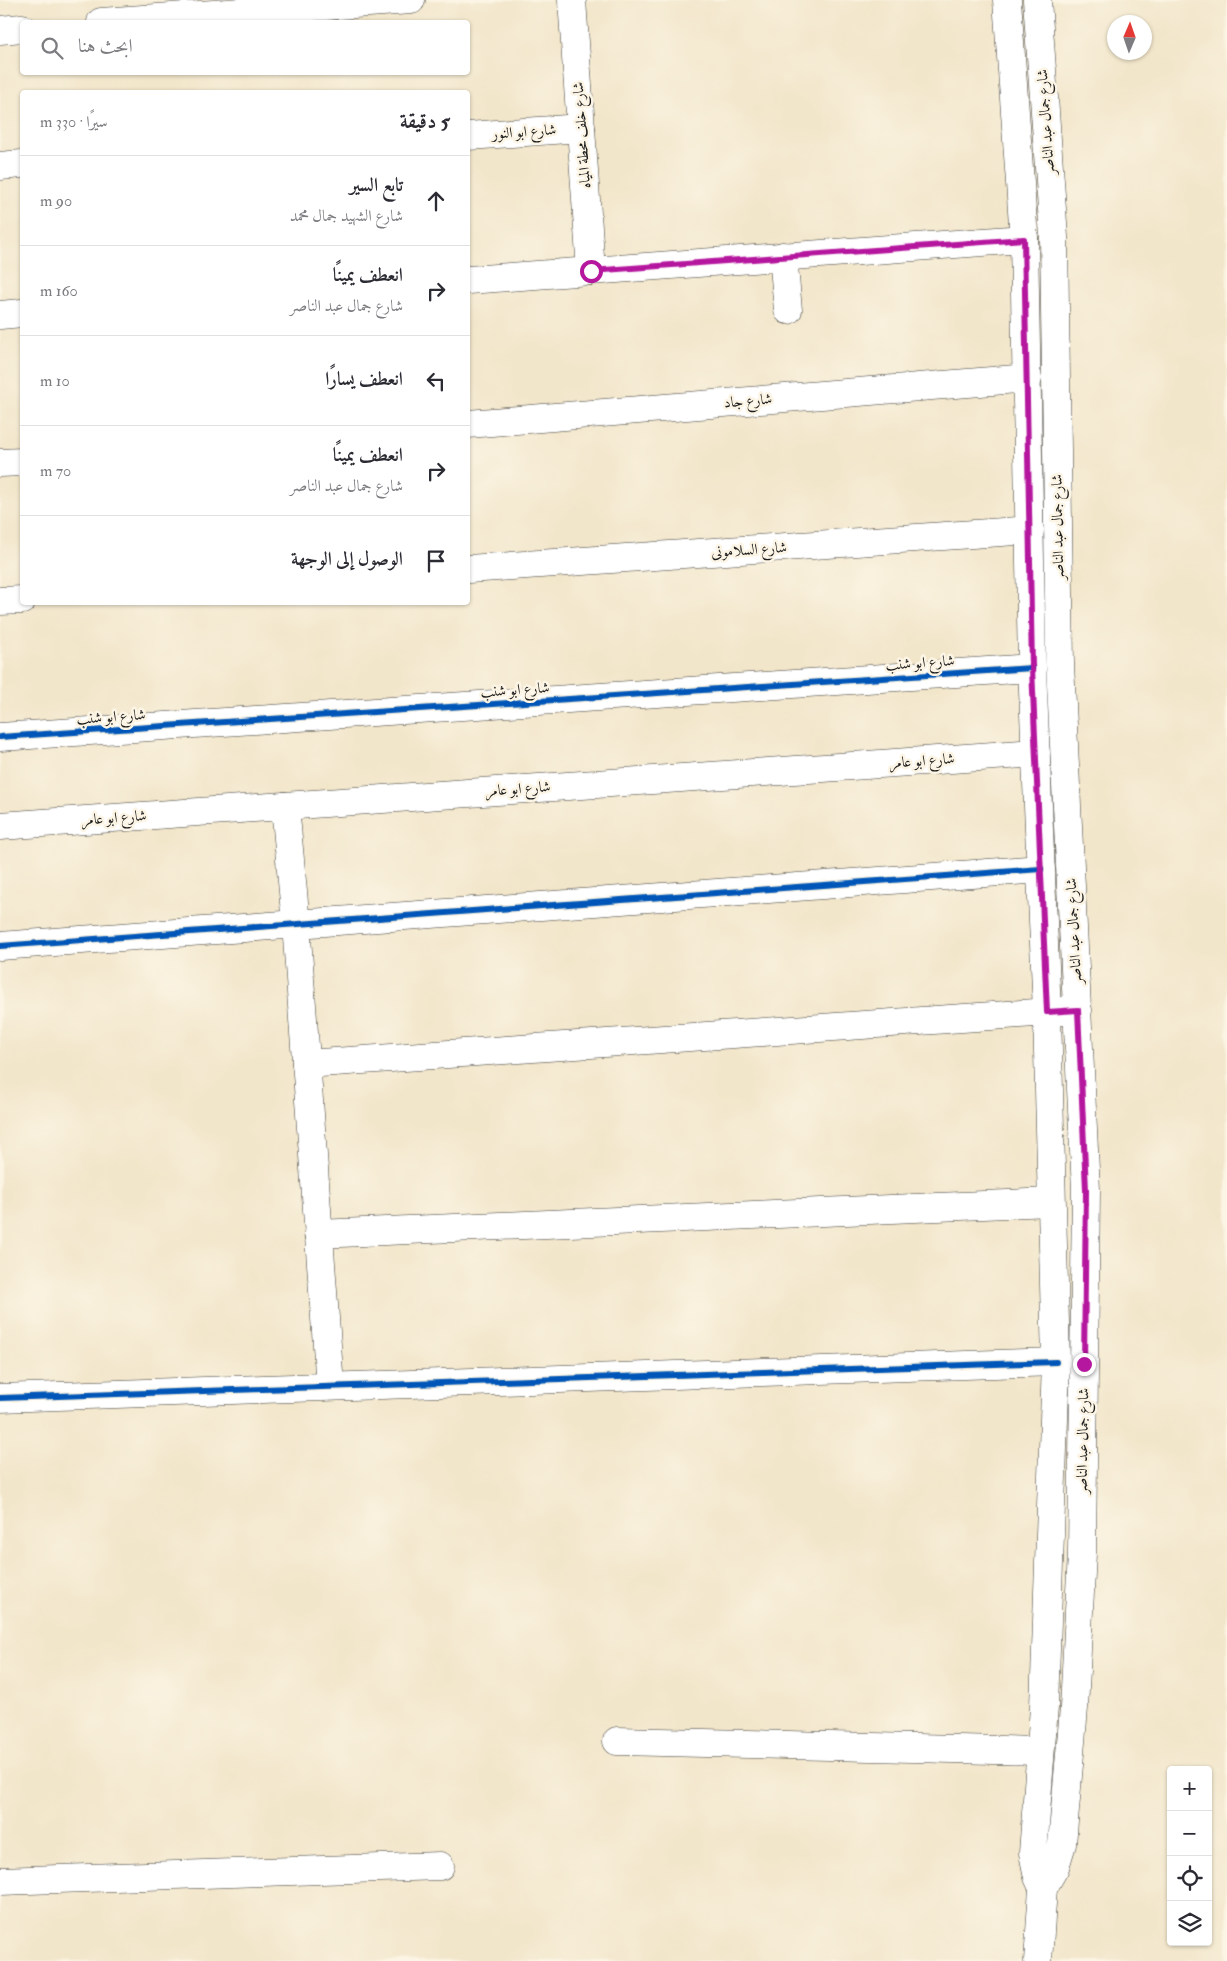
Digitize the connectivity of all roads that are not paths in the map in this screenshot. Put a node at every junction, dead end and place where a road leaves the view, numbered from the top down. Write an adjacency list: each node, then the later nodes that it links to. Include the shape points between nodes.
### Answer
1 (411, 0): 5 (street)
2 (572, 0): 8 (street, شارع خلف محطة المياه)
3 (1007, 0): 12 (street, شارع جمال عبد الناصر)
4 (1037, 0): 35 (street, شارع جمال عبد الناصر, via 1054,237 1060,664)
5 (129, 20)
6 (20, 28): 7 (street)
7 (0, 30)
8 (581, 128): 9 (street, شارع ابو النور); 14 (street, شارع خلف محطة المياه)
9 (470, 136)
10 (20, 164): 11 (street)
11 (0, 166)
12 (1024, 239): 13 (street); 19 (street, شارع جمال عبد الناصر)
13 (783, 256): 14 (street); 16 (street)
14 (591, 271): 15 (street)
15 (470, 280)
16 (788, 310)
17 (20, 313): 18 (street)
18 (0, 315)
19 (1028, 378): 20 (street, شارع جاد); 23 (street, شارع جمال عبد الناصر)
20 (470, 424)
21 (20, 462): 22 (street)
22 (0, 463)
23 (1030, 530): 24 (street, شارع السلامونى); 27 (street, شارع جمال عبد الناصر)
24 (470, 569)
25 (20, 600): 26 (street)
26 (0, 601)
27 (1032, 668): 28 (street, شارع ابو شنب); 29 (street, شارع جمال عبد الناصر)
28 (0, 737)
29 (1036, 753): 30 (street, شارع ابو عامر); 32 (street, شارع جمال عبد الناصر)
30 (285, 806): 31 (street, شارع ابو عامر); 33 (street)
31 (0, 826)
32 (1041, 869): 33 (street); 36 (street, شارع جمال عبد الناصر)
33 (296, 924): 34 (street); 37 (street)
34 (0, 946)
35 (1078, 1010): 36 (street); 47 (street, شارع جمال عبد الناصر, via 1086,1190 1082,1553 1074,1708 1062,1844 1055,1867)
36 (1047, 1012): 37 (street); 38 (street, شارع جمال عبد الناصر)
37 (306, 1064): 39 (street)
38 (1052, 1202): 39 (street); 40 (street, شارع جمال عبد الناصر)
39 (318, 1234): 41 (street)
40 (1056, 1362): 41 (street); 44 (street, شارع جمال عبد الناصر)
41 (330, 1386): 42 (street)
42 (0, 1398)
43 (616, 1740): 44 (street)
44 (1040, 1751): 47 (street, شارع جمال عبد الناصر, via 1033,1852)
45 (440, 1866): 46 (street)
46 (0, 1881)
47 (1043, 1888): 48 (street, شارع جمال عبد الناصر)
48 (1038, 1961)

